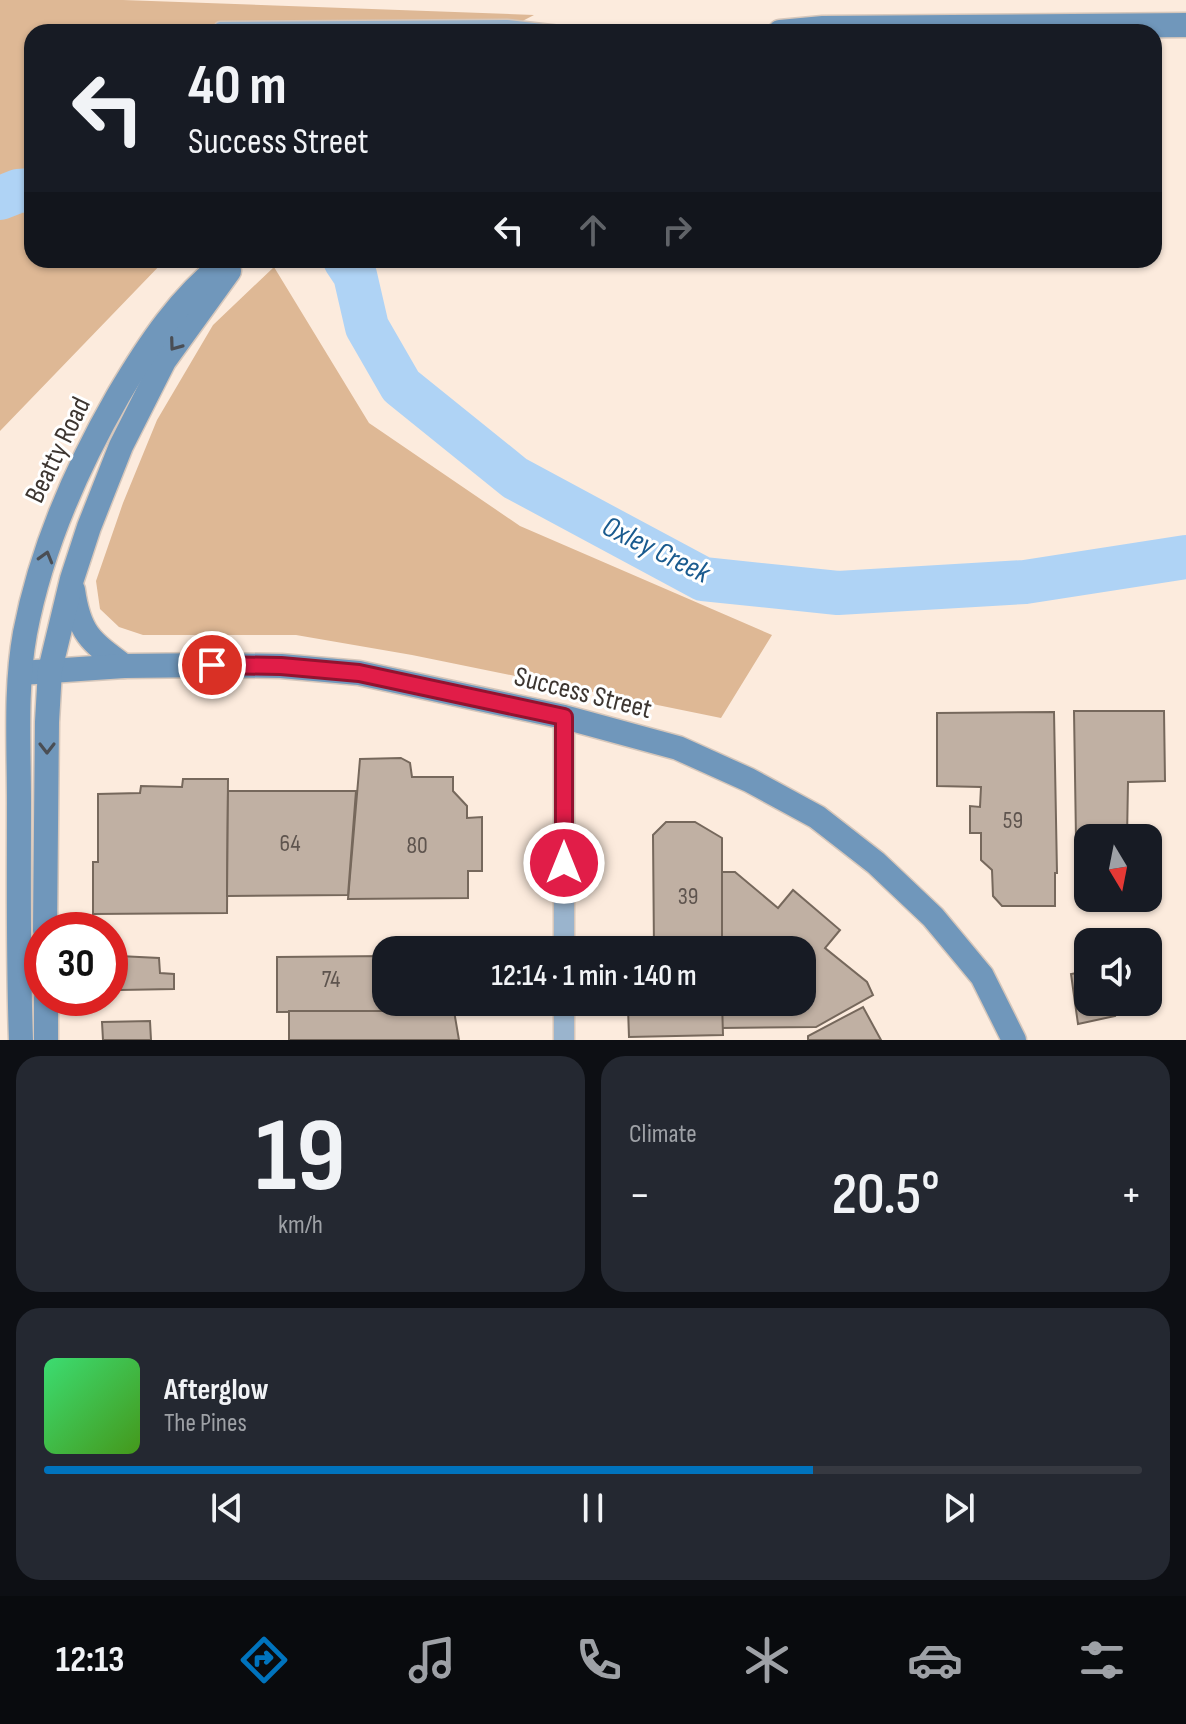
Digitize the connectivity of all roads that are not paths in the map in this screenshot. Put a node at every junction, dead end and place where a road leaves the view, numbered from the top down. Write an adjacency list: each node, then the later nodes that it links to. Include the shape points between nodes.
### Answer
1 (1162, 25): 2 (main road)
2 (1186, 25)
3 (217, 268): 8 (main road, Beatty Road, one-way to 3, via 25,633 54,528 95,436 140,358 201,280)
4 (232, 268): 5 (main road, Beatty Road, one-way to 5, via 164,361 121,446)
5 (72, 579): 6 (main road, via 77,619 95,645); 7 (main road, Beatty Road)
6 (124, 666): 7 (main road, Success Street); 9 (main road, Success Street, via 281,666 359,673)
7 (50, 670): 8 (main road, Success Street); 10 (main road, Beatty Road, one-way to 10)
8 (21, 673): 14 (main road, Beatty Road)
9 (564, 717): 11 (street); 17 (main road, Success Street, via 678,748 817,817 933,917 982,976)
10 (45, 912)
11 (564, 936)
12 (46, 1016): 15 (main road)
13 (564, 1016): 16 (street)
14 (21, 1040)
15 (46, 1040)
16 (564, 1040)
17 (1014, 1040)

